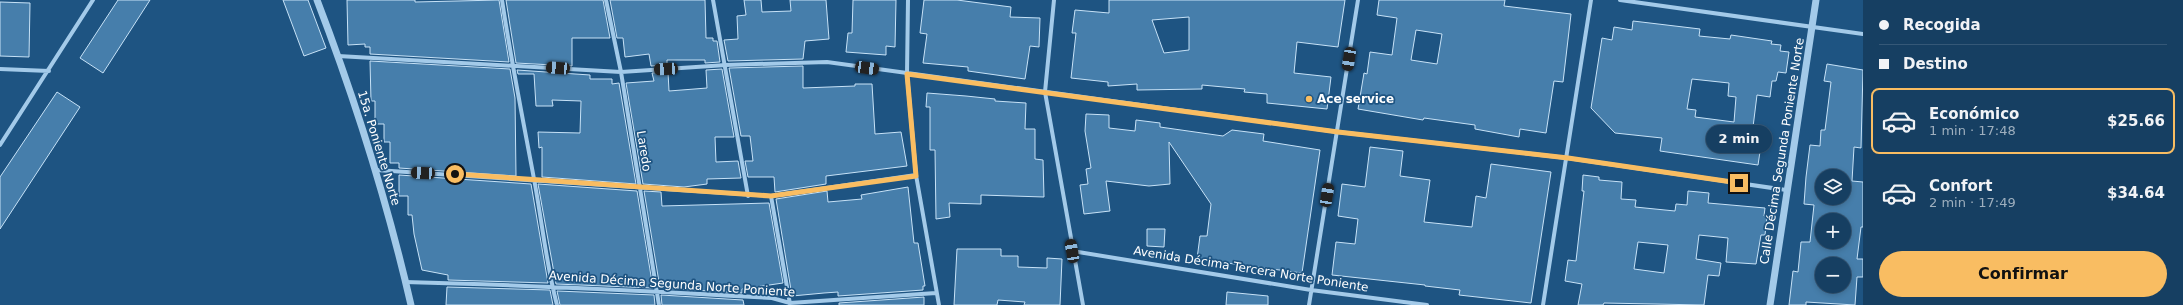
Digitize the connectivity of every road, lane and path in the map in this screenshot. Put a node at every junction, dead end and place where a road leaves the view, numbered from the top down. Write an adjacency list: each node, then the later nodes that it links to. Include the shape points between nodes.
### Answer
1 (93, 0): 18 (street)
2 (317, 0): 14 (street, 15a. Poniente Norte)
3 (502, 0): 15 (street)
4 (606, 0): 19 (street, Laredo)
5 (713, 0): 16 (street)
6 (908, 0): 20 (street)
7 (1054, 0): 21 (street)
8 (1358, 0): 22 (street)
9 (1591, 0): 24 (street)
10 (1620, 0): 12 (street)
11 (1816, 0): 12 (street, Calle Décima Segunda Poniente Norte)
12 (1812, 27): 13 (street); 29 (street, Calle Décima Segunda Poniente Norte)
13 (1863, 34)
14 (338, 56): 15 (street); 25 (street, 15a. Poniente Norte)
15 (511, 64): 19 (street); 27 (street)
16 (726, 66): 19 (street); 20 (street, via 827,62); 30 (street)
17 (0, 69): 18 (street)
18 (49, 71): 23 (street)
19 (621, 72): 28 (street, Laredo)
20 (907, 74): 21 (street); 26 (street)
21 (1045, 92): 22 (street); 32 (street)
22 (1338, 132): 24 (street); 35 (street)
23 (0, 144)
24 (1568, 158): 29 (street); 46 (street)
25 (376, 170): 27 (street); 33 (street, 15a. Poniente Norte)
26 (916, 176): 31 (street); 37 (street)
27 (534, 179): 28 (street); 34 (street)
28 (640, 188): 30 (street); 36 (street, Laredo)
29 (1786, 190): 47 (street, Calle Décima Segunda Poniente Norte)
30 (748, 196): 31 (street)
31 (771, 196): 38 (street)
32 (1072, 251): 35 (street, Avenida Décima Tercera Norte Poniente); 43 (street)
33 (405, 282): 34 (street, Avenida Décima Segunda Norte Poniente); 39 (street, 15a. Poniente Norte)
34 (552, 286): 36 (street, Avenida Décima Segunda Norte Poniente); 40 (street)
35 (1311, 290): 44 (street); 45 (street, Avenida Décima Tercera Norte Poniente)
36 (656, 291): 38 (street, Avenida Décima Segunda Norte Poniente, via 772,298); 41 (street, Laredo)
37 (936, 293): 38 (street, Avenida Décima Segunda Norte Poniente); 42 (street)
38 (790, 304)
39 (410, 305)
40 (557, 305)
41 (659, 305)
42 (939, 305)
43 (1083, 305)
44 (1309, 305)
45 (1427, 305)
46 (1543, 305)
47 (1770, 305)

